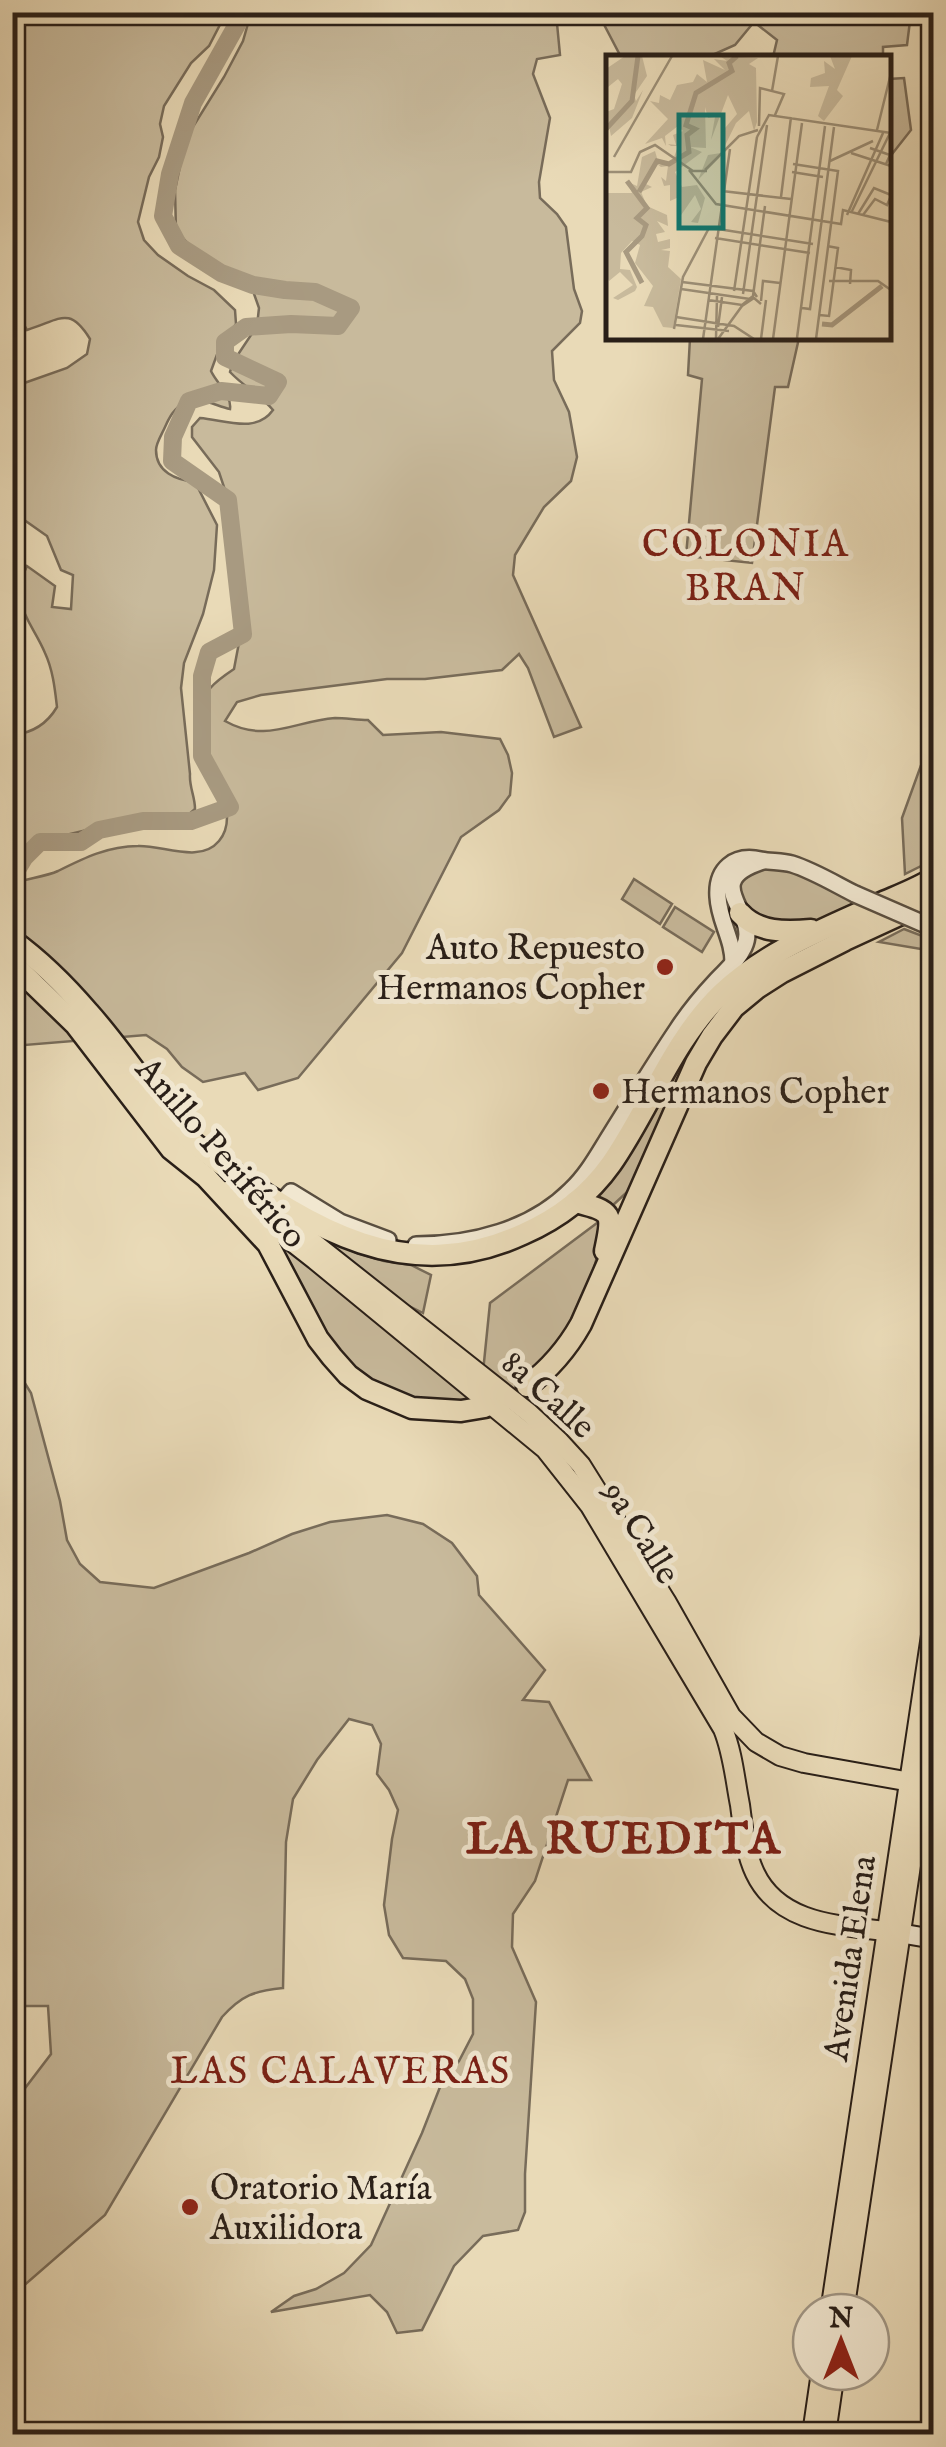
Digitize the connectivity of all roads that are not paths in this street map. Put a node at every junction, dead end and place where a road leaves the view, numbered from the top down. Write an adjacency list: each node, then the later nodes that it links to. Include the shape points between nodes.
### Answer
1 (764, 861): 4 (street, via 734,880); 5 (street, bridge, via 792,864); 9 (street, via 734,862 719,881 718,906)
2 (934, 878): 6 (highway, Anillo Periférico)
3 (934, 899): 12 (highway, via 782,972 734,1007 696,1063)
4 (740, 913): 6 (highway, via 764,928); 9 (street, via 747,938)
5 (929, 926)
6 (823, 929): 9 (highway, via 778,940); 14 (highway, Anillo Periférico, via 749,971 703,1014 613,1162)
7 (12, 940): 10 (highway, Anillo Periférico, via 89,1012)
8 (12, 963): 10 (highway, Anillo Periférico)
9 (734, 965): 13 (street, Anillo Periférico, via 684,1020 579,1182 539,1214 476,1240 413,1245 378,1238)
10 (176, 1141): 11 (highway, Anillo Periférico)
11 (211, 1169): 13 (highway, Anillo Periférico); 18 (highway, Anillo Periférico, via 268,1244 318,1338 348,1375 412,1408); 21 (main road, 8a Calle, via 560,1441 612,1513 745,1732 780,1756); 22 (main road, 9a Calle, via 241,1202 545,1449 590,1506 723,1729 749,1857 768,1894 811,1920)
12 (643, 1184): 15 (highway); 16 (highway)
13 (286, 1197): 14 (highway, Anillo Periférico, via 311,1222 374,1248 430,1255 506,1242)
14 (575, 1202): 15 (highway)
15 (607, 1215): 16 (highway)
16 (596, 1292): 17 (highway, via 567,1348)
17 (528, 1386)
18 (485, 1406)
19 (934, 1614): 21 (main road, Avenida Elena)
20 (934, 1712): 21 (main road, Avenida Elena)
21 (921, 1784): 22 (main road, Avenida Elena)
22 (893, 1932): 23 (main road, 9a Calle); 24 (main road, Avenida Elena); 25 (main road, Avenida Elena)
23 (934, 1938)
24 (833, 2292)
25 (847, 2292)
26 (818, 2392): 28 (main road)
27 (832, 2392): 29 (main road)
28 (812, 2434)
29 (826, 2434)

